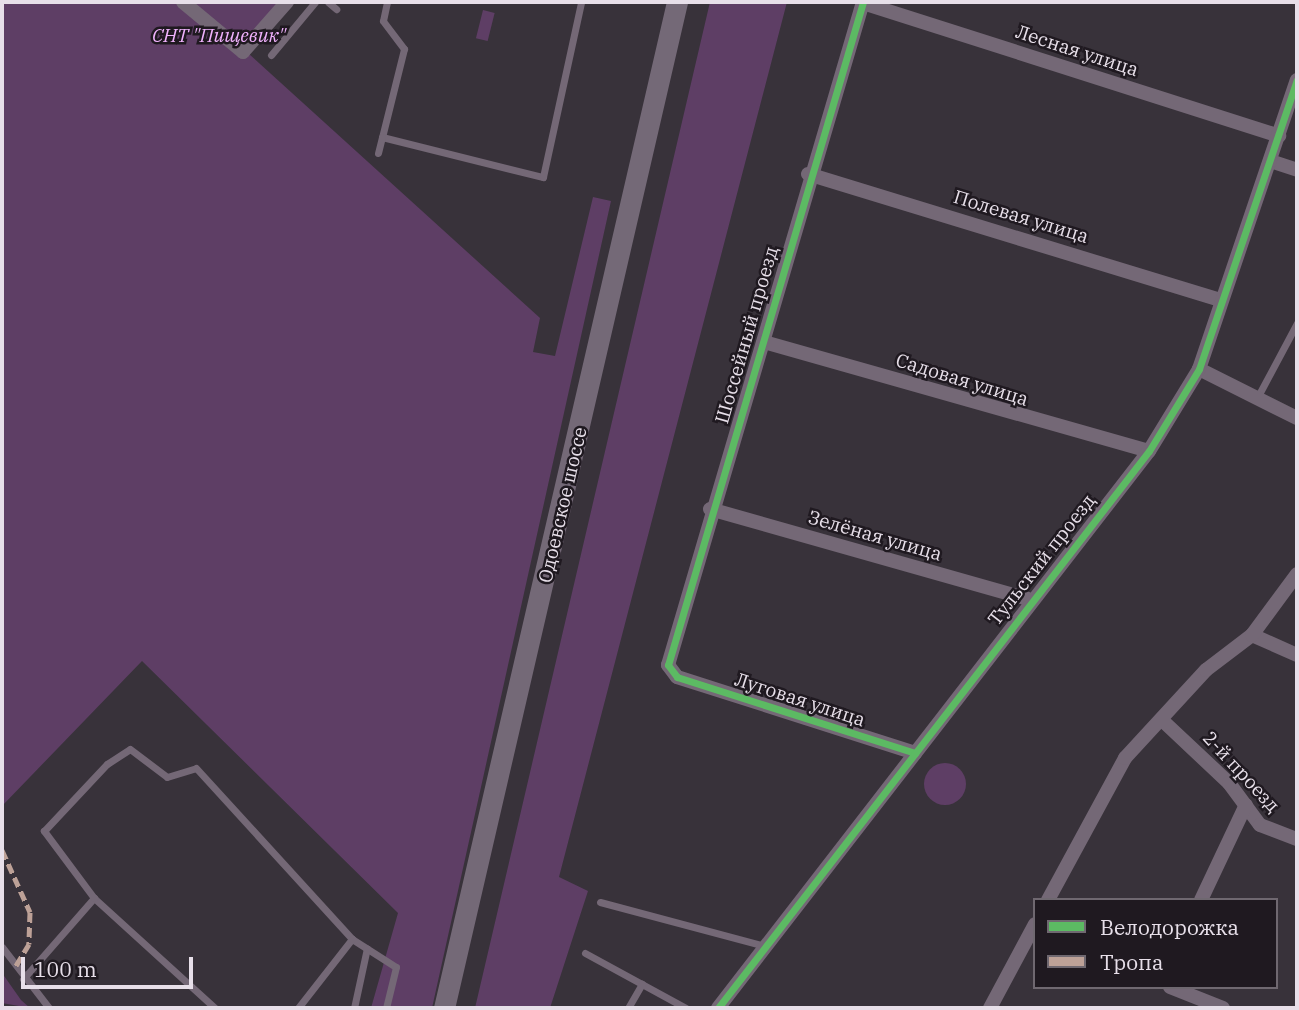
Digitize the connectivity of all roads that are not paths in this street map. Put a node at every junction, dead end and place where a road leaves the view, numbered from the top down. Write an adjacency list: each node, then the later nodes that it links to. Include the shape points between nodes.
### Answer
1 (183, 2): 2 (street, via 243,51)
2 (287, 2)
3 (315, 2): 10 (lane)
4 (328, 2): 9 (lane)
5 (387, 2): 13 (lane, via 383,21 404,49)
6 (582, 2): 13 (lane, via 543,177)
7 (677, 2): 53 (main road, Одоевское шоссе)
8 (863, 2): 12 (street, Лесная улица); 17 (street, Шоссейный проезд)
9 (336, 9)
10 (271, 55)
11 (1297, 80): 12 (street, Тульский проезд)
12 (1279, 136): 15 (street, Тульский проезд)
13 (382, 137): 14 (lane)
14 (378, 153)
15 (1270, 161): 16 (street); 18 (street, Тульский проезд)
16 (1297, 170)
17 (808, 174): 18 (street, Полевая улица); 20 (street, Шоссейный проезд)
18 (1221, 300): 21 (street, Тульский проезд)
19 (1297, 323): 22 (lane)
20 (764, 342): 24 (street, Садовая улица); 25 (street, Шоссейный проезд)
21 (1199, 369): 22 (street); 24 (street, Тульский проезд)
22 (1257, 398): 23 (street)
23 (1297, 418)
24 (1149, 451): 27 (street, Тульский проезд)
25 (710, 509): 27 (street, Зелёная улица); 30 (street, Шоссейный проезд, via 668,665)
26 (1297, 574): 28 (street)
27 (1028, 599): 32 (street, Тульский проезд)
28 (1252, 635): 29 (street); 31 (street, via 1206,670)
29 (1297, 655)
30 (677, 677): 32 (street, Луговая улица)
31 (1163, 721): 33 (street, 2-й проезд); 36 (street, via 1125,758)
32 (915, 753): 41 (street, Тульский проезд)
33 (1246, 805): 34 (street, 2-й проезд, via 1260,825); 37 (street)
34 (1297, 839)
35 (94, 898): 40 (lane, via 44,831 107,764 130,749 167,777 196,768); 45 (lane); 49 (lane)
36 (1049, 898)
37 (1202, 898)
38 (600, 902): 41 (lane)
39 (1033, 928): 57 (street)
40 (352, 939): 43 (lane); 50 (lane)
41 (766, 946): 56 (street, Тульский проезд)
42 (2, 947): 45 (lane)
43 (367, 948): 51 (lane); 52 (lane, via 396,967)
44 (584, 953): 46 (lane)
45 (23, 979): 48 (lane)
46 (642, 984): 54 (lane); 55 (lane)
47 (1175, 989): 58 (street)
48 (49, 1008)
49 (215, 1008)
50 (298, 1008)
51 (355, 1008)
52 (386, 1008)
53 (444, 1008)
54 (628, 1008)
55 (686, 1008)
56 (718, 1008)
57 (990, 1008)
58 (1223, 1008)

